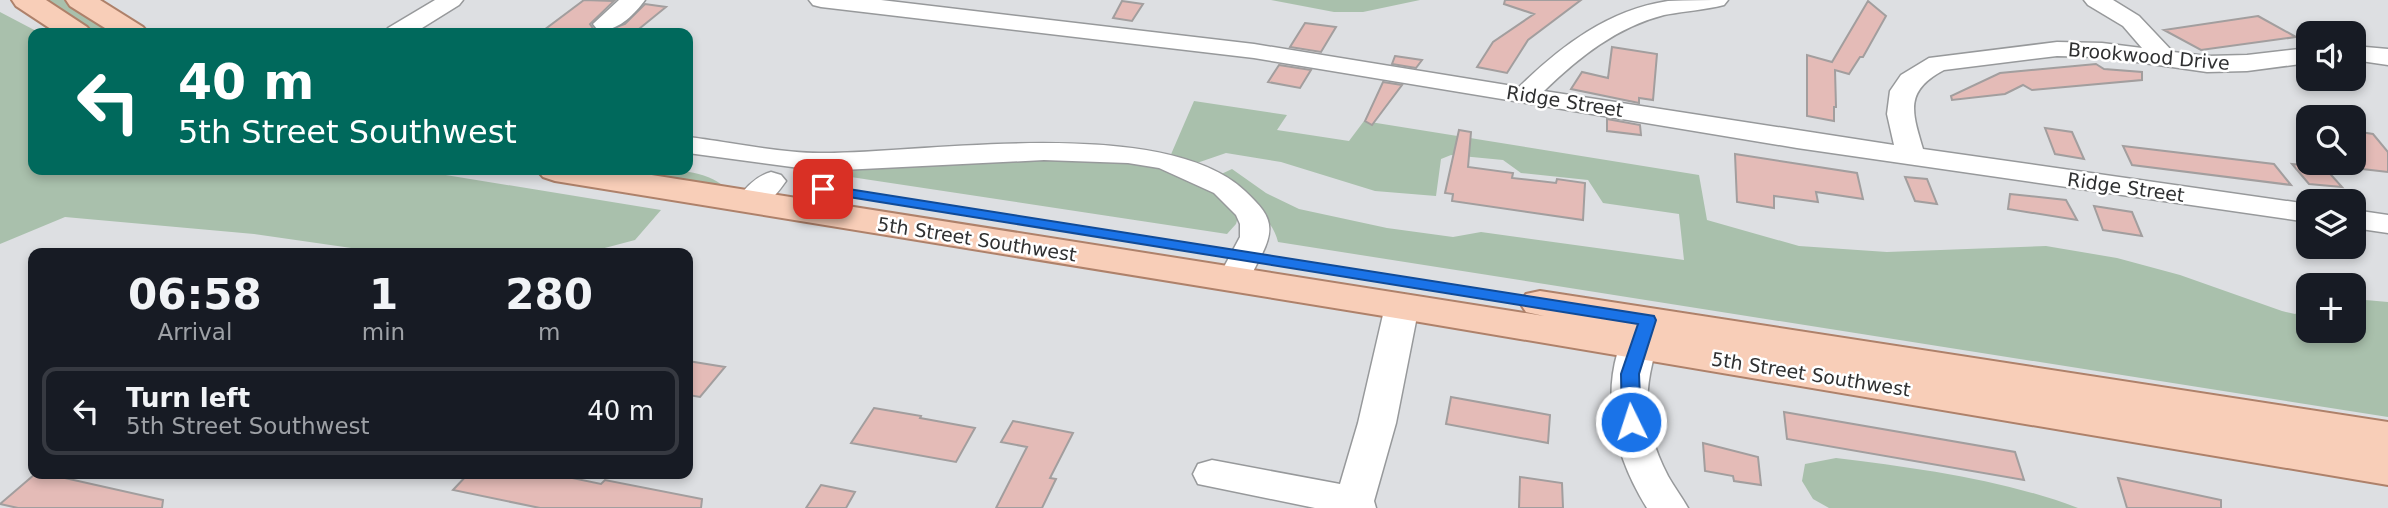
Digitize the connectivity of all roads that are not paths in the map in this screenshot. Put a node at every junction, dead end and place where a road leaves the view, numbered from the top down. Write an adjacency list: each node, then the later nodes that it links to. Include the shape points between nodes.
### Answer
1 (26, 0): 9 (main road)
2 (80, 0): 10 (main road)
3 (452, 0): 11 (street)
4 (633, 0): 8 (street)
5 (821, 0): 16 (street, Ridge Street, via 1254,51)
6 (1716, 0): 16 (street, via 1661,7 1616,22 1552,68)
7 (2096, 0): 15 (street, via 2131,21)
8 (606, 24)
9 (69, 28)
10 (125, 28)
11 (405, 28)
12 (2366, 54): 14 (street)
13 (2296, 57): 15 (street, Brookwood Drive, via 2222,64)
14 (2388, 57)
15 (2165, 58): 18 (street, Brookwood Drive, via 2057,49 1938,63 1924,69 1900,93 1898,106)
16 (1526, 94): 18 (street, Ridge Street)
17 (693, 146): 25 (street, via 822,162 1044,152 1166,161 1224,187 1250,212 1255,237)
18 (1911, 158): 22 (street, Ridge Street)
19 (693, 170): 21 (main road, 5th Street Southwest)
20 (604, 175): 21 (main road, 5th Street Southwest)
21 (760, 191): 25 (main road, 5th Street Southwest)
22 (2296, 211)
23 (2366, 221): 24 (street)
24 (2388, 224)
25 (1240, 268): 26 (main road, 5th Street Southwest); 27 (main road, 5th Street Southwest)
26 (1402, 306): 27 (main road, 5th Street Southwest); 31 (street)
27 (1644, 333): 28 (main road, 5th Street Southwest); 29 (main road, 5th Street Southwest); 32 (street, via 1630,374 1631,422 1642,461)
28 (2388, 438)
29 (2388, 468)
30 (1212, 474): 31 (street)
31 (1355, 505)
32 (1668, 508)

